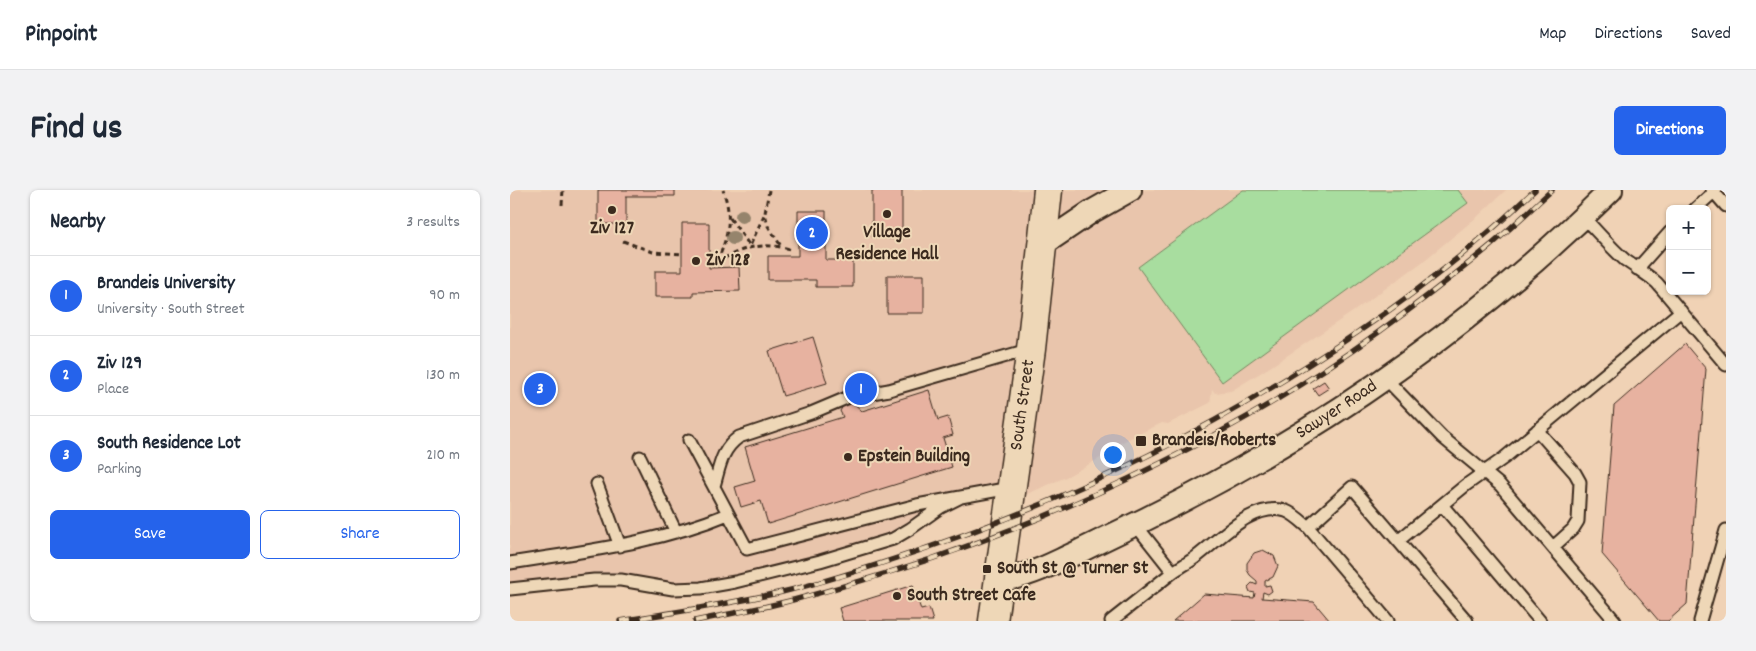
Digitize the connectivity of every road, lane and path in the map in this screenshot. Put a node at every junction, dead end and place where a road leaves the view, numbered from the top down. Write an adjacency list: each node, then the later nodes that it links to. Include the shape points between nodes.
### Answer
1 (563, 190): 8 (path)
2 (723, 190): 13 (path)
3 (769, 190): 11 (path)
4 (1048, 190): 16 (main road, South Street)
5 (1130, 190): 16 (street)
6 (1611, 190): 12 (street, Sawyer Road)
7 (1714, 191): 9 (lane); 10 (lane)
8 (562, 204)
9 (1699, 205)
10 (1726, 206)
11 (765, 213): 17 (path); 18 (path, via 768,226)
12 (1583, 217): 21 (lane); 25 (street, Sawyer Road, via 1490,299)
13 (730, 218): 17 (path); 17 (path, via 716,263)
14 (1666, 236): 21 (lane)
15 (623, 241): 20 (path, via 653,252)
16 (1042, 244): 23 (main road, South Street)
17 (750, 246): 18 (path)
18 (781, 247): 19 (path)
19 (793, 250)
20 (682, 254)
21 (1637, 268): 22 (lane, via 1648,274)
22 (1681, 311): 24 (lane); 26 (lane)
23 (1031, 350): 31 (lane, via 889,390 849,397 739,437 724,454); 32 (main road, South Street)
24 (1726, 365)
25 (1386, 378): 29 (lane, via 1442,437); 36 (street, Sawyer Road, via 1279,447)
26 (1537, 430): 29 (lane); 42 (lane, via 1580,482 1578,520)
27 (689, 440): 31 (lane)
28 (640, 457): 39 (lane)
29 (1485, 472): 34 (lane); 42 (lane)
30 (597, 484): 41 (lane)
31 (714, 486): 35 (lane)
32 (1010, 488): 33 (lane); 45 (main road, South Street)
33 (961, 496): 35 (lane, via 747,549); 46 (lane, via 893,539 735,582 673,589 621,580 594,580)
34 (1442, 505): 40 (lane); 51 (lane)
35 (728, 514): 39 (lane)
36 (1135, 524): 44 (lane); 45 (street, Sawyer Road, via 1039,570)
37 (1308, 527): 40 (lane, via 1352,487); 44 (lane, via 1284,510 1256,513 1242,519 1195,558); 49 (lane)
38 (1726, 530): 53 (lane)
39 (676, 532): 41 (lane)
40 (1398, 541): 50 (lane)
41 (620, 546): 43 (lane)
42 (1553, 547): 52 (lane)
43 (510, 563)
44 (1172, 572): 48 (lane)
45 (998, 581): 47 (main road, South Street)
46 (510, 589)
47 (993, 621)
48 (1111, 621)
49 (1388, 621)
50 (1467, 621)
51 (1540, 621)
52 (1615, 621)
53 (1700, 621)

